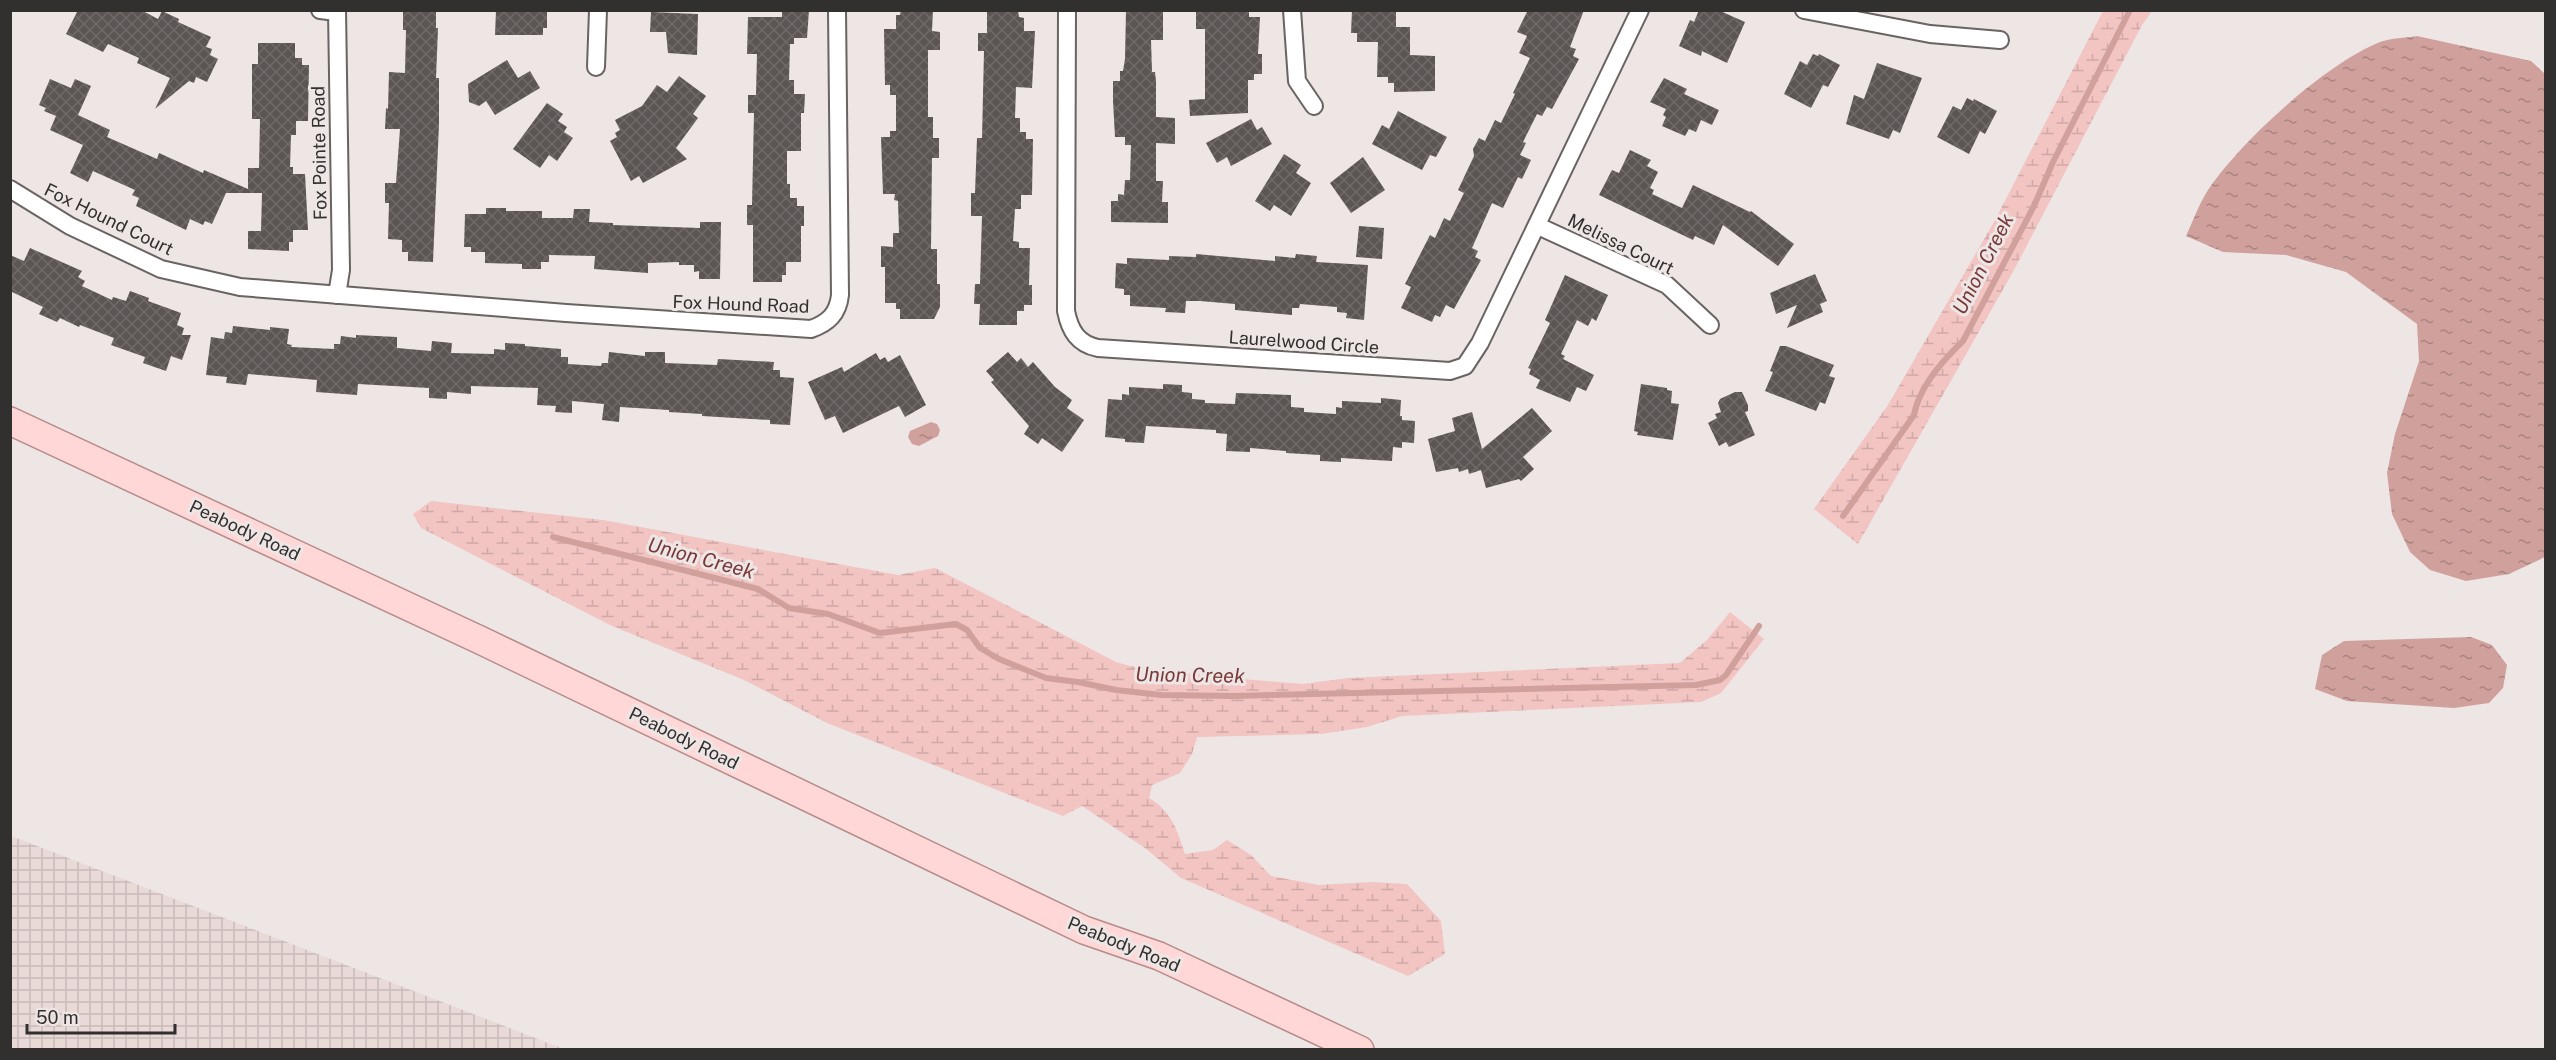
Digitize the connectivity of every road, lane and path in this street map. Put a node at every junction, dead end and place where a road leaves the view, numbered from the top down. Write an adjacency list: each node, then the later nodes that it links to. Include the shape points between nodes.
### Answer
1 (320, 10): 8 (street)
2 (598, 10): 10 (street)
3 (837, 10): 14 (street, Fox Hound Road, via 840,295 834,314 820,325 811,329 749,326)
4 (1067, 10): 13 (street, Laurelwood Circle, via 1066,311 1071,330 1089,346 1450,371 1465,366 1480,343)
5 (1292, 10): 11 (street, via 1296,81)
6 (1640, 10): 13 (street, Laurelwood Circle)
7 (1804, 10): 9 (street, via 1930,34)
8 (337, 11): 14 (street, Fox Pointe Road, via 341,270)
9 (2000, 40)
10 (596, 67)
11 (1314, 106)
12 (10, 189): 14 (street, Fox Hound Court, via 70,225 161,269 240,286)
13 (1538, 225): 15 (street, Melissa Court, via 1666,285)
14 (337, 295)
15 (1710, 326)
16 (10, 421): 17 (main road, Peabody Road, via 1084,930 1159,956)
17 (1360, 1050)

